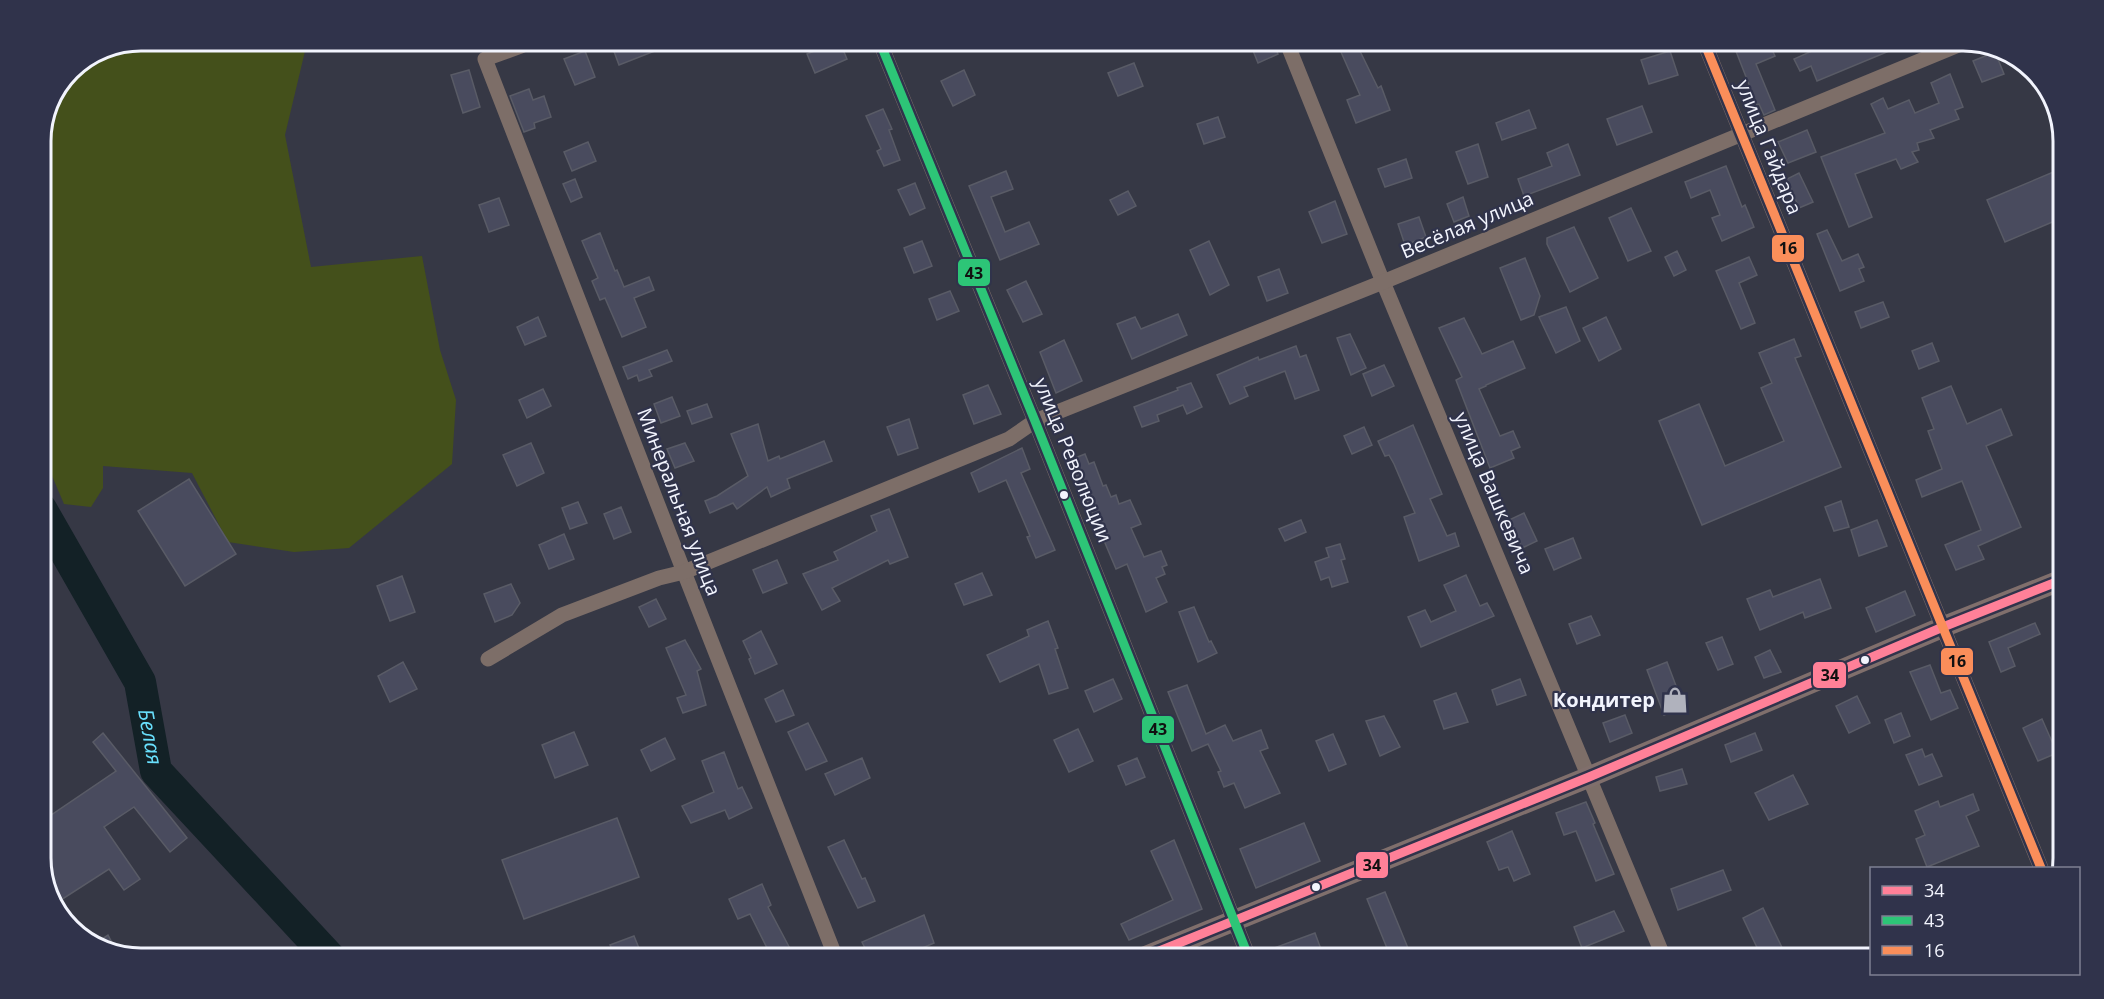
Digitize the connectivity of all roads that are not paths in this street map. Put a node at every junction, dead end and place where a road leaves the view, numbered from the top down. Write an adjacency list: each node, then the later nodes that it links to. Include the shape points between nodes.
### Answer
1 (507, 51): 9 (street, Минеральная улица, via 485,59)
2 (883, 51): 8 (street, улица Революции)
3 (1290, 51): 7 (street, улица Вашкевича)
4 (1708, 51): 6 (street, улица Гайдара)
5 (1944, 51): 6 (street, Весёлая улица)
6 (1741, 134): 7 (street, Весёлая улица); 11 (street, улица Гайдара)
7 (1383, 282): 8 (street, Весёлая улица); 13 (street, улица Вашкевича)
8 (1035, 421): 9 (street, Весёлая улица, via 1009,439); 15 (street, улица Революции)
9 (684, 572): 12 (street, Весёлая улица, via 562,615); 16 (street, Минеральная улица)
10 (2053, 583): 11 (main road)
11 (1943, 627): 13 (main road); 14 (street, улица Гайдара)
12 (488, 659)
13 (1589, 777): 15 (main road); 19 (street, улица Вашкевича)
14 (2041, 867)
15 (1234, 921): 17 (main road); 18 (street, улица Революции)
16 (832, 948)
17 (1167, 948)
18 (1245, 948)
19 (1660, 948)

